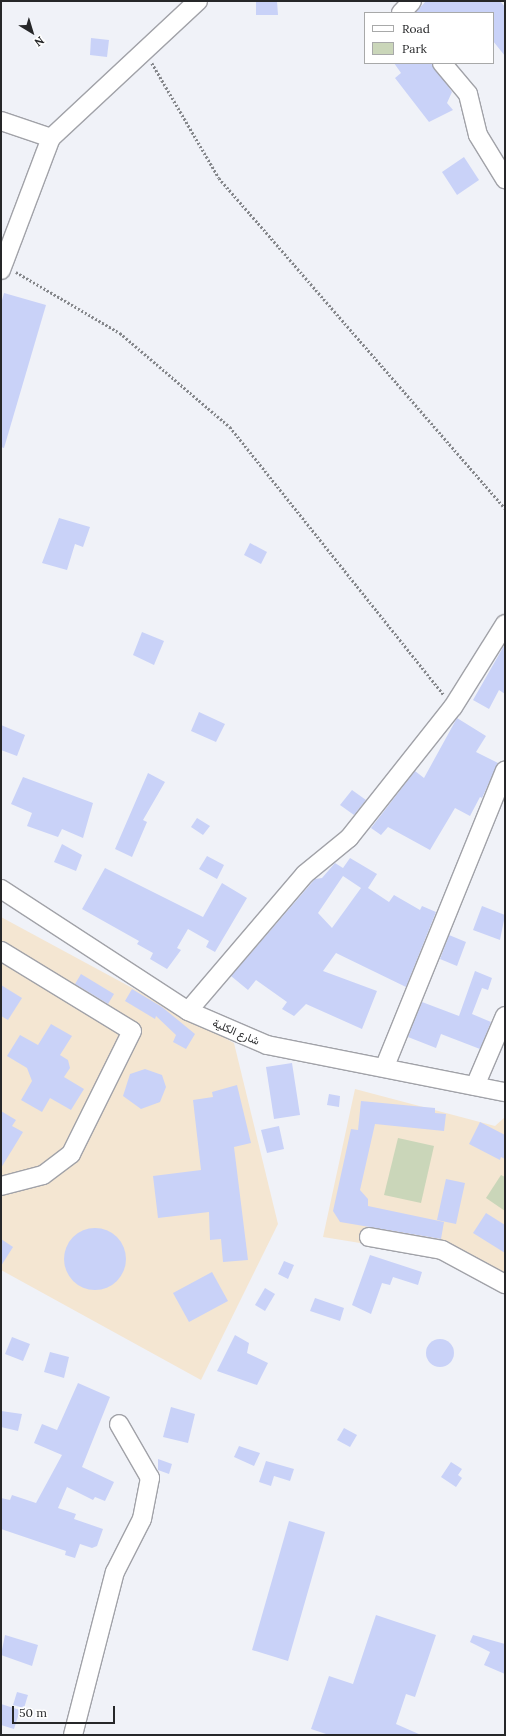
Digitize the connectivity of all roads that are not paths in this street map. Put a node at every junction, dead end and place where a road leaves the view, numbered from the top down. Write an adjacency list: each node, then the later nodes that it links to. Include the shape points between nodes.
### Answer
1 (198, 1): 6 (street, via 143,49)
2 (412, 1): 3 (street)
3 (402, 12)
4 (443, 64): 7 (street, via 468,94 478,135)
5 (1, 121): 6 (street)
6 (51, 138): 8 (street)
7 (505, 179)
8 (2, 267)
9 (505, 624): 13 (street, via 453,707 349,838 305,874)
10 (505, 770): 15 (street)
11 (1, 889): 13 (street, شارع الكلية)
12 (1, 952): 18 (street, via 132,1030 71,1154 43,1175)
13 (188, 1011): 15 (street, شارع الكلية, via 267,1045)
14 (505, 1016): 16 (street)
15 (385, 1066): 16 (street, شارع الكلية)
16 (475, 1086): 17 (street, شارع الكلية)
17 (505, 1092)
18 (1, 1186)
19 (369, 1237): 20 (street, via 442,1250)
20 (505, 1284)
21 (119, 1424): 22 (street, via 150,1478 142,1519 115,1572)
22 (73, 1735)

